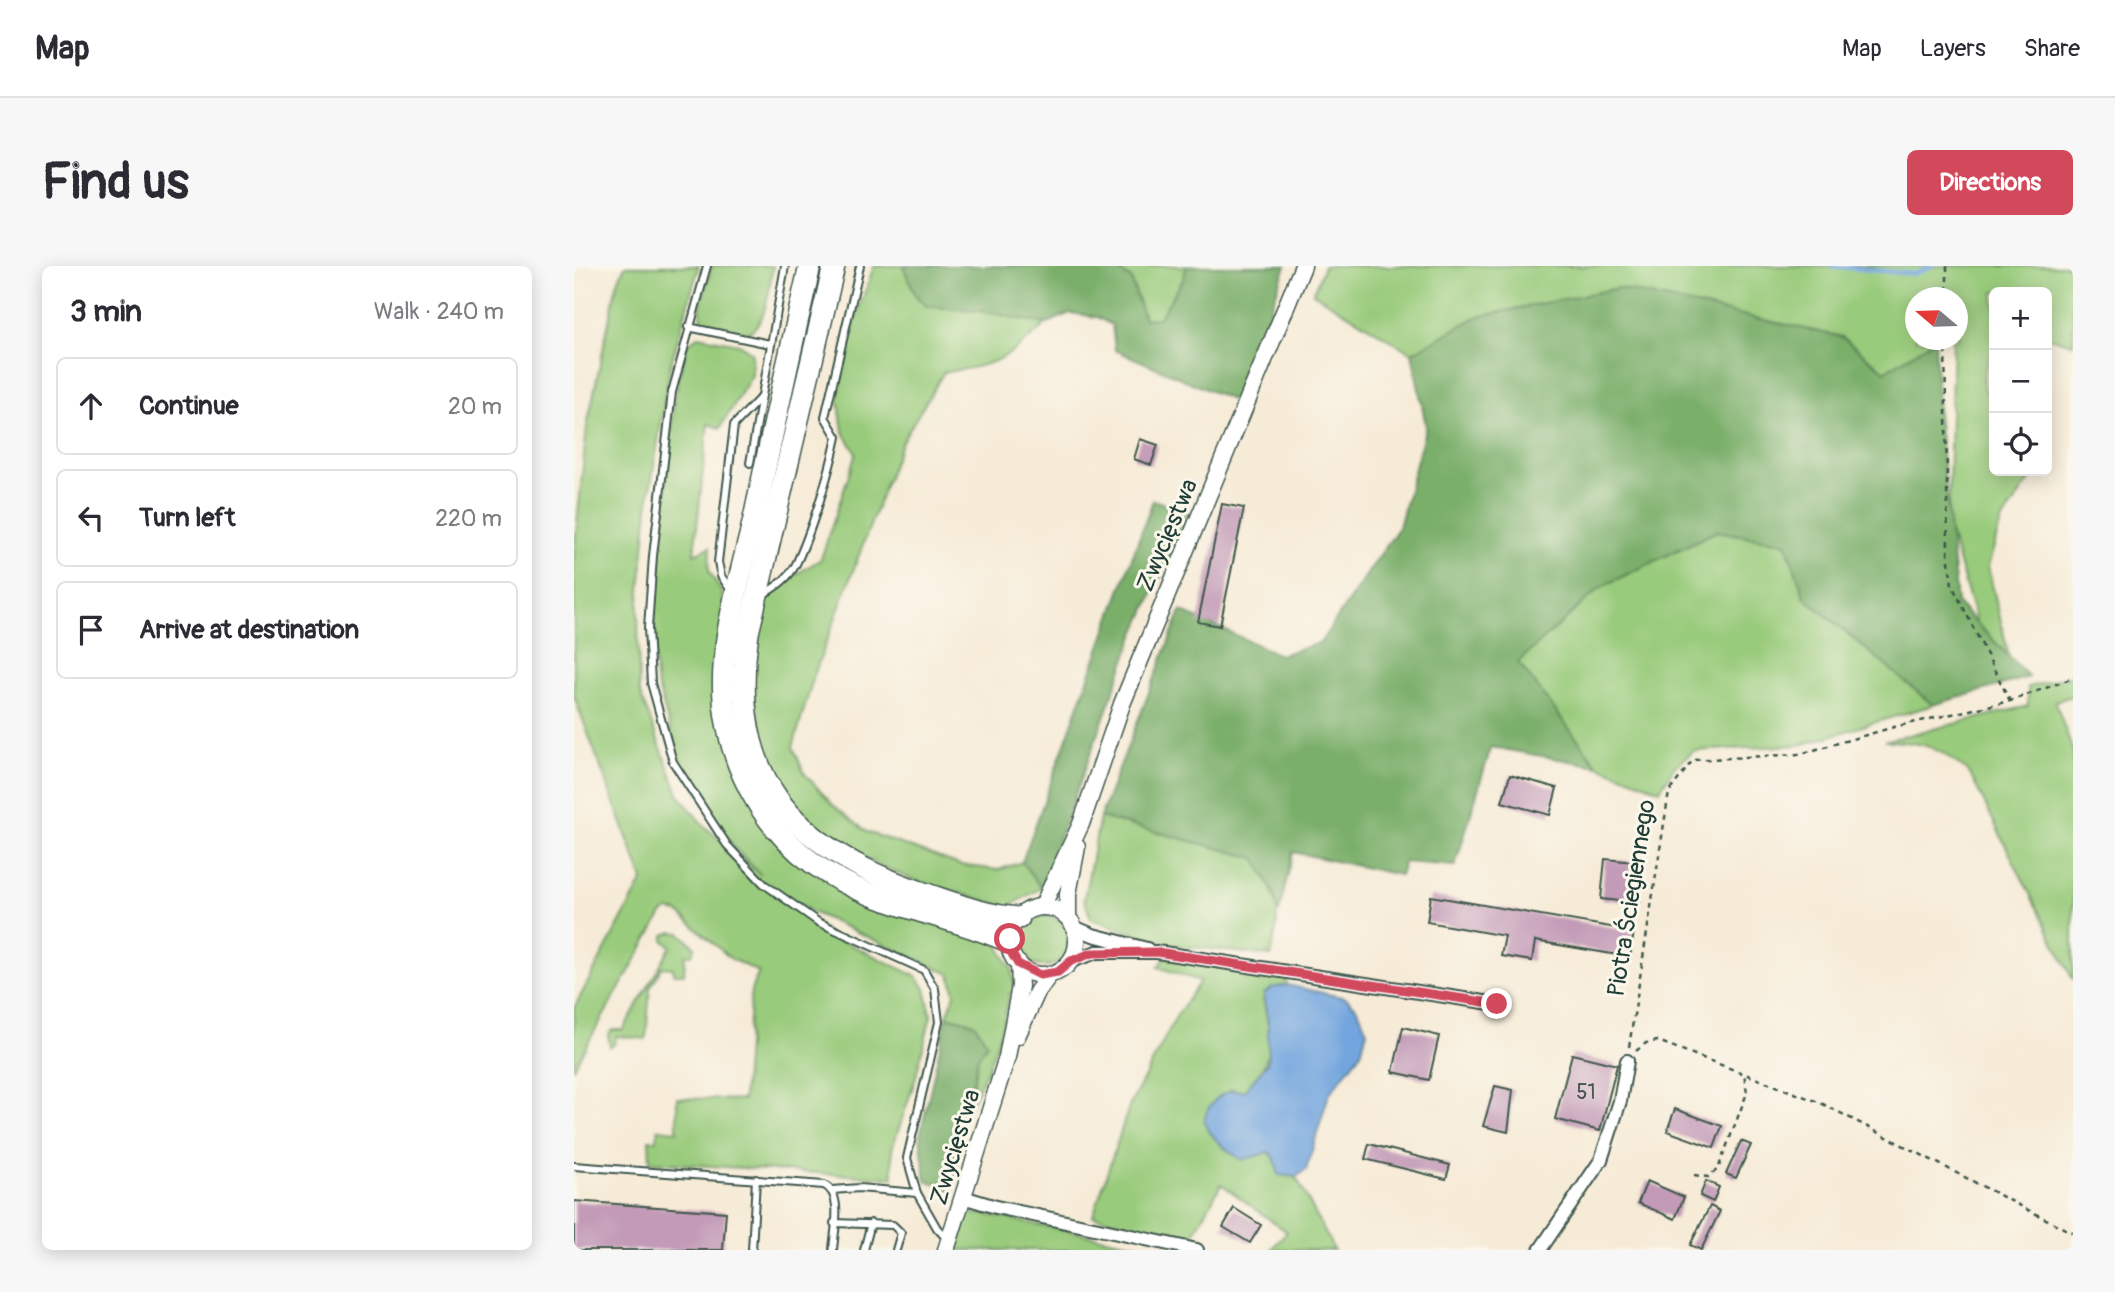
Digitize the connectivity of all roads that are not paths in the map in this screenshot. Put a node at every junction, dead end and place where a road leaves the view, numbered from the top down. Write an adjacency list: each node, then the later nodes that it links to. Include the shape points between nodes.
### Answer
1 (707, 266): 7 (lane)
2 (785, 266): 8 (lane)
3 (810, 266): 17 (highway, via 733,612 724,688 732,743 741,772 775,828 815,865 878,897)
4 (834, 266): 15 (highway, via 748,633 743,687 752,748 778,800 836,856 887,881 996,916)
5 (860, 266): 12 (lane, via 825,417 837,437 833,458 796,565 782,583)
6 (1303, 266): 13 (main road, Zwycięstwa, via 1122,704)
7 (688, 327): 8 (lane); 28 (lane, via 672,392 653,556 648,628 651,683 673,762 727,845 764,884 807,914 924,970 935,989 939,1022 907,1158)
8 (770, 344): 9 (lane)
9 (761, 397): 10 (lane); 11 (lane, via 734,425 718,562)
10 (750, 463)
11 (730, 589)
12 (764, 594)
13 (1081, 824): 14 (main road, Zwycięstwa); 16 (main road, Zwycięstwa, via 1068,894)
14 (1042, 907): 15 (main road); 16 (main road, via 1056,909)
15 (1019, 918): 17 (main road)
16 (1071, 922): 18 (street, via 1093,935); 19 (main road, via 1077,942)
17 (1010, 943): 20 (main road)
18 (1157, 952): 19 (street, via 1097,953); 22 (street)
19 (1071, 961): 21 (main road)
20 (1018, 964): 21 (main road, via 1030,972); 23 (main road, Zwycięstwa, via 1020,985)
21 (1049, 974): 23 (main road, Zwycięstwa)
22 (1497, 1004)
23 (1007, 1057): 29 (main road, Zwycięstwa)
24 (1627, 1061): 38 (street, via 1601,1160)
25 (574, 1166): 26 (lane)
26 (756, 1179): 27 (lane, via 818,1184); 33 (lane)
27 (832, 1191): 28 (lane, via 859,1188); 30 (lane)
28 (917, 1193): 32 (lane)
29 (963, 1198): 32 (main road, Zwycięstwa); 37 (street)
30 (834, 1223): 31 (lane); 34 (lane)
31 (872, 1223): 35 (lane); 36 (lane, via 899,1229)
32 (948, 1246)
33 (752, 1250)
34 (833, 1250)
35 (864, 1250)
36 (896, 1250)
37 (1197, 1250)
38 (1540, 1250)

